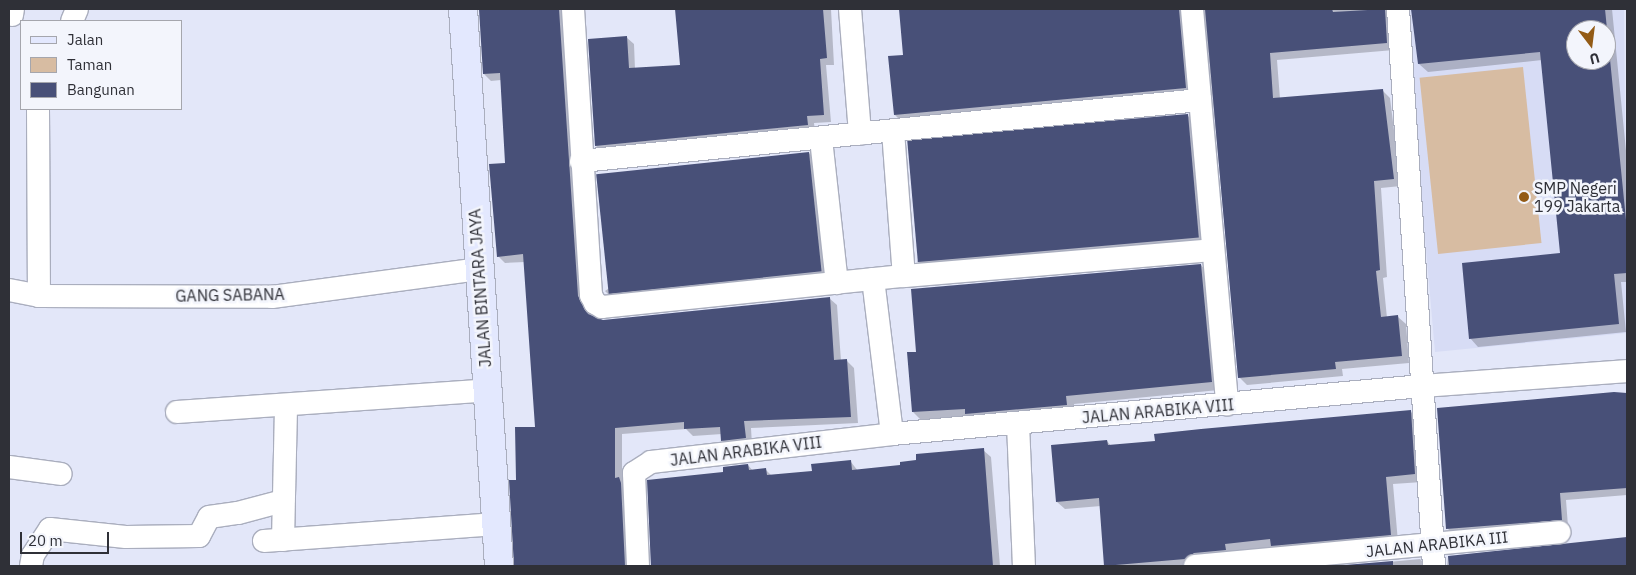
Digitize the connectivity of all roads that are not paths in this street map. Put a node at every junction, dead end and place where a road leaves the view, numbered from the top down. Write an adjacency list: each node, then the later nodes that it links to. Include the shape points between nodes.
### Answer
1 (463, 9): 13 (street, JALAN BINTARA JAYA)
2 (573, 9): 11 (street)
3 (850, 9): 9 (street)
4 (1192, 9): 6 (street)
5 (1398, 9): 20 (street)
6 (1200, 100): 8 (street); 12 (street)
7 (38, 110): 18 (street)
8 (893, 131): 9 (street); 14 (street)
9 (860, 134): 10 (street)
10 (821, 139): 11 (street); 16 (street)
11 (581, 161): 16 (street, via 591,295 602,307)
12 (1213, 250): 14 (street); 22 (street)
13 (480, 269): 18 (street, GANG SABANA, via 272,297); 21 (street, JALAN BINTARA JAYA)
14 (904, 276): 15 (street)
15 (874, 279): 16 (street); 26 (street)
16 (838, 283)
17 (9, 290): 18 (street, GANG SABANA)
18 (39, 296)
19 (1627, 371): 20 (street, JALAN ARABIKA VIII)
20 (1423, 386): 22 (street, JALAN ARABIKA VIII); 32 (street)
21 (488, 390): 23 (street); 30 (street, JALAN BINTARA JAYA)
22 (1227, 404): 25 (street, JALAN ARABIKA VIII)
23 (286, 405): 24 (street); 29 (street)
24 (177, 412)
25 (1018, 424): 26 (street, JALAN ARABIKA VIII); 36 (street)
26 (892, 434): 35 (street, JALAN ARABIKA VIII, via 651,462 634,473)
27 (9, 467): 28 (street)
28 (61, 474)
29 (283, 501): 30 (street, via 273,540); 33 (street, via 238,514 209,516 199,536 126,537 50,529 32,555)
30 (496, 524): 34 (street, JALAN BINTARA JAYA)
31 (1559, 532): 32 (street, JALAN ARABIKA III)
32 (1434, 556): 37 (street, JALAN ARABIKA III)
33 (31, 566)
34 (499, 566)
35 (638, 566)
36 (1024, 566)
37 (1195, 566)

